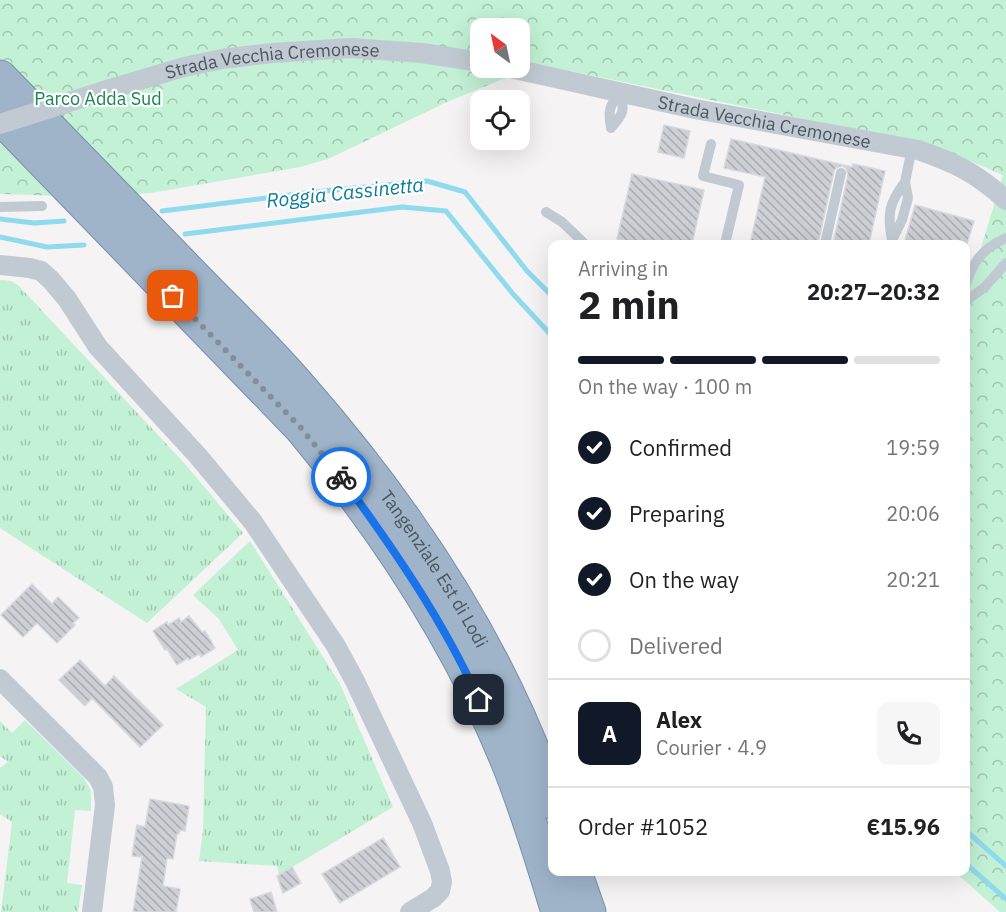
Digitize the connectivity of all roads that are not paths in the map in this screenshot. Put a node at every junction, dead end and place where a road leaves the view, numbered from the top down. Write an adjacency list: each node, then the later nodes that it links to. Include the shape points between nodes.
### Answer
1 (470, 60): 5 (street, Strada Vecchia Cremonese, bridge, via 351,48 222,59 110,88)
2 (530, 72): 7 (street, Strada Vecchia Cremonese, via 695,109)
3 (0, 78): 23 (highway, Tangenziale Est di Lodi, via 297,384 373,475 433,561 494,666 519,720)
4 (0, 117): 23 (highway, Tangenziale Est di Lodi, via 268,394 336,471 400,560 462,664 508,763)
5 (0, 124)
6 (711, 144): 15 (lane, via 703,176 739,185)
7 (912, 148): 9 (street, Strada Vecchia Cremonese, via 976,175); 17 (lane, via 905,182 894,197 888,220)
8 (841, 173): 16 (lane)
9 (1006, 200)
10 (42, 206): 11 (lane)
11 (0, 207)
12 (546, 212): 14 (lane)
13 (1006, 238): 20 (lane, via 986,250)
14 (581, 240)
15 (726, 240)
16 (826, 240)
17 (892, 240)
18 (1006, 263): 21 (lane)
19 (0, 265): 29 (street, via 30,267 51,280 98,347 253,522 336,646 422,823 440,871 440,891)
20 (970, 270)
21 (970, 297)
22 (0, 679): 28 (street, via 98,777 103,787 105,805)
23 (545, 800): 24 (highway, Tangenziale Est di Lodi); 30 (highway, via 530,859)
24 (548, 826)
25 (554, 876): 31 (highway, Tangenziale Est di Lodi)
26 (576, 876): 32 (highway)
27 (593, 876): 33 (highway)
28 (92, 912)
29 (410, 912)
30 (544, 912)
31 (558, 912)
32 (589, 912)
33 (606, 912)

